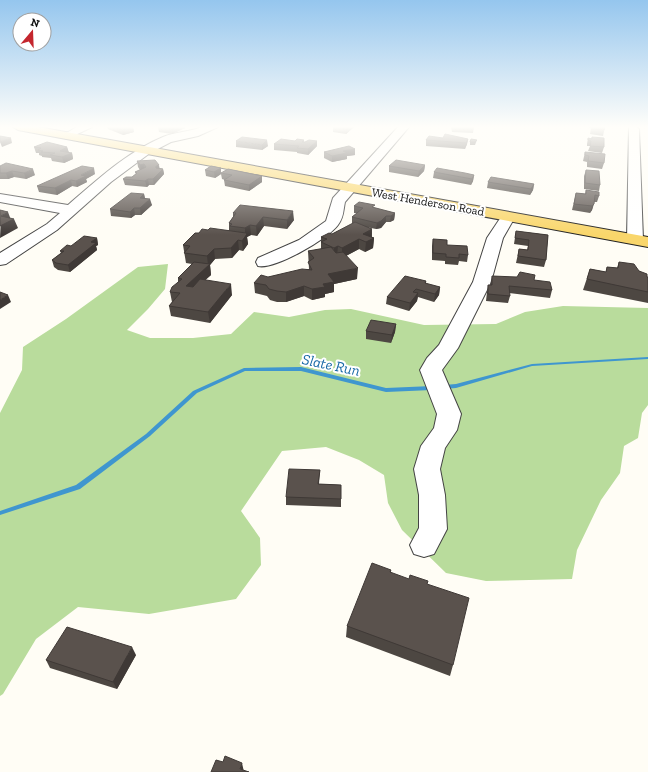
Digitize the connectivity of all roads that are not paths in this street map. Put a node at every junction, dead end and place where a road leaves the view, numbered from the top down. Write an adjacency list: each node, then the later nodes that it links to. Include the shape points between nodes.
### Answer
1 (128, 163): 7 (street)
2 (216, 163): 5 (main road, West Henderson Road)
3 (373, 163): 5 (street)
4 (635, 163): 9 (street)
5 (351, 188): 8 (main road, West Henderson Road); 11 (street, via 338,201 336,217 331,224 312,238)
6 (0, 198): 7 (street)
7 (70, 210): 10 (street, via 52,227)
8 (508, 217): 9 (main road, West Henderson Road); 12 (street, via 495,238 482,282 448,348 434,363 432,370 449,414 445,430 433,446 427,469 432,495 433,529)
9 (641, 241)
10 (0, 260)
11 (264, 262)
12 (424, 545)

